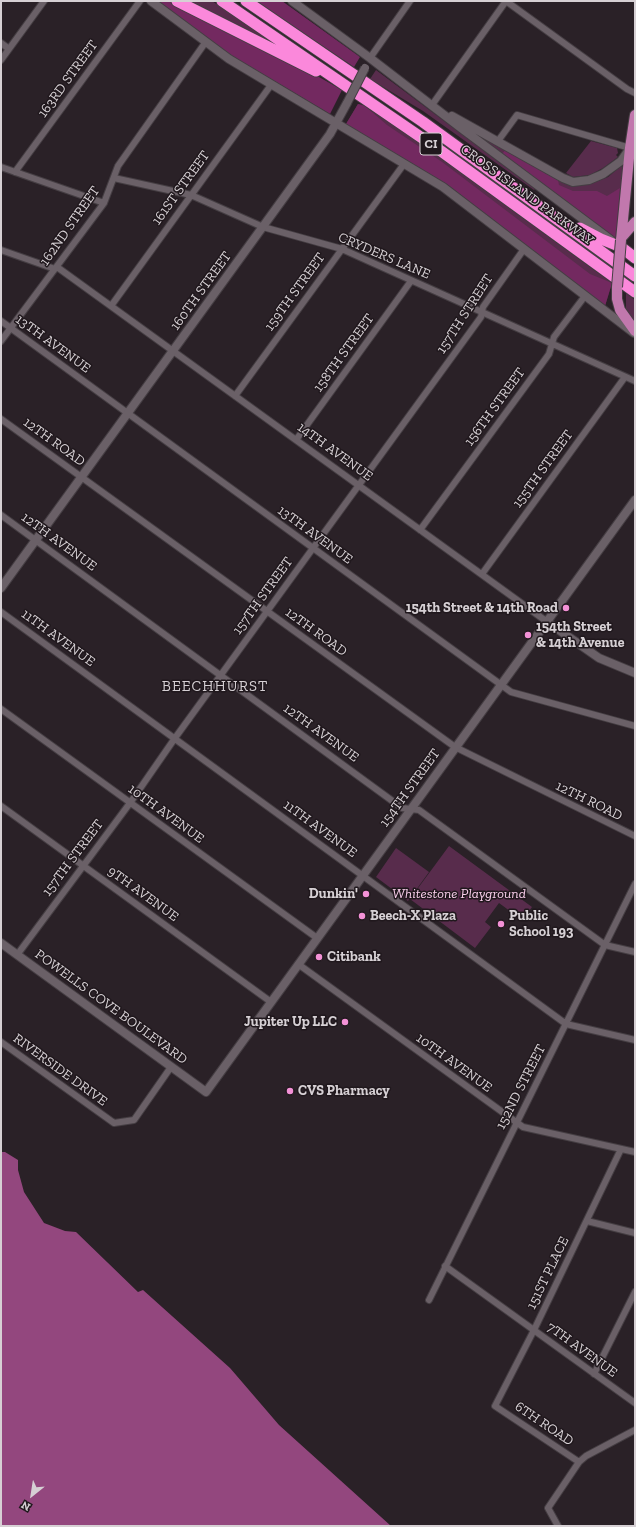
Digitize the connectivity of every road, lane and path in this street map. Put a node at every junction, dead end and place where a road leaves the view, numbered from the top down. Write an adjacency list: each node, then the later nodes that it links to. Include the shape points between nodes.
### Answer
1 (44, 1): 12 (street)
2 (140, 1): 26 (street, 163RD STREET)
3 (150, 1): 11 (street)
4 (177, 1): 17 (highway, via 267,45)
5 (222, 1): 17 (highway, CROSS ISLAND PARKWAY / CI)
6 (246, 1): 23 (highway, CROSS ISLAND PARKWAY / CI)
7 (292, 1): 13 (street)
8 (410, 1): 13 (street, 160TH STREET)
9 (506, 1): 16 (street); 18 (street)
10 (1, 43): 12 (street)
11 (205, 43): 15 (street); 27 (street, 162ND STREET, via 118,166)
12 (9, 49): 14 (street)
13 (370, 58): 18 (street); 20 (street, 160TH STREET, bridge)
14 (1, 60)
15 (271, 85): 20 (street); 28 (street, 161ST STREET)
16 (635, 93)
17 (365, 98): 40 (highway, CROSS ISLAND PARKWAY / CI)
18 (432, 105): 21 (street); 32 (street)
19 (635, 115): 22 (main road)
20 (336, 124): 24 (street); 31 (street, 160TH STREET)
21 (498, 141): 22 (street, via 517,115); 22 (street, via 563,178 576,182 603,174 621,161)
22 (632, 148): 32 (main road)
23 (472, 157): 32 (highway, via 587,232); 38 (highway, CROSS ISLAND PARKWAY / CI)
24 (404, 164): 33 (street, 159TH STREET); 34 (street, via 443,187)
25 (1, 167): 26 (street)
26 (15, 172): 29 (street)
27 (114, 178): 28 (street, CRYDERS LANE); 29 (street, 162ND STREET)
28 (191, 195): 31 (street, CRYDERS LANE); 42 (street, 161ST STREET)
29 (104, 203): 37 (street, 162ND STREET)
30 (635, 222): 32 (main road)
31 (263, 227): 33 (street, CRYDERS LANE); 49 (street, 160TH STREET)
32 (621, 243): 36 (highway); 46 (main road, bridge, via 617,287 619,307)
33 (342, 249): 39 (street, CRYDERS LANE); 52 (street, 159TH STREET)
34 (524, 249): 41 (street); 43 (street, 157TH STREET)
35 (1, 250): 37 (street, 14TH AVENUE)
36 (635, 257)
37 (56, 268): 42 (street, 14TH AVENUE); 45 (street, 162ND STREET)
38 (635, 276)
39 (411, 280): 43 (street, CRYDERS LANE); 55 (street, 158TH STREET)
40 (635, 292)
41 (585, 296): 46 (street); 48 (street, 156TH STREET, via 554,337)
42 (111, 306): 49 (street, 14TH AVENUE)
43 (481, 313): 48 (street, CRYDERS LANE); 57 (street, 157TH STREET, via 481,317)
44 (1, 322): 45 (street, 13TH AVENUE)
45 (10, 328): 47 (street, 162ND STREET); 53 (street, 13TH AVENUE)
46 (635, 333)
47 (1, 341)
48 (553, 343): 50 (street, CRYDERS LANE); 60 (street, 156TH STREET, via 549,354)
49 (174, 351): 52 (street, 14TH AVENUE); 53 (street, 160TH STREET)
50 (625, 377): 51 (street, CRYDERS LANE); 63 (street, 155TH STREET)
51 (635, 381)
52 (235, 396): 55 (street, 14TH AVENUE)
53 (128, 413): 56 (street, 160TH STREET); 62 (street, 13TH AVENUE)
54 (1, 418): 56 (street, 12TH ROAD)
55 (296, 440): 57 (street, 14TH AVENUE)
56 (82, 477): 61 (street, 160TH STREET); 65 (street, 12TH ROAD)
57 (358, 485): 60 (street, 14TH AVENUE); 62 (street, 157TH STREET)
58 (635, 500): 67 (street, 154TH STREET)
59 (1, 515): 61 (street, 12TH AVENUE)
60 (420, 530): 63 (street, 14TH AVENUE)
61 (36, 540): 64 (street, 160TH STREET); 69 (street, 12TH AVENUE)
62 (313, 549): 65 (street, 157TH STREET); 70 (street, 13TH AVENUE)
63 (482, 574): 67 (street, 14TH AVENUE)
64 (1, 588)
65 (267, 611): 69 (street, 157TH STREET); 74 (street, 12TH ROAD)
66 (1, 612): 73 (street, 11TH AVENUE)
67 (546, 622): 68 (street, 14TH AVENUE, via 598,658); 70 (street, 154TH STREET)
68 (635, 674)
69 (221, 675): 73 (street, 157TH STREET); 77 (street, 12TH AVENUE, via 402,808)
70 (501, 685): 72 (street, 13TH AVENUE, via 511,692); 74 (street, 154TH STREET)
71 (1, 709): 75 (street, 10TH AVENUE)
72 (635, 726)
73 (175, 738): 75 (street, 157TH STREET); 80 (street, 11TH AVENUE)
74 (455, 747): 77 (street, 154TH STREET); 78 (street, 12TH ROAD)
75 (130, 803): 79 (street, 157TH STREET); 82 (street, 10TH AVENUE)
76 (1, 806): 79 (street, 9TH AVENUE)
77 (411, 809): 80 (street, 154TH STREET); 84 (street, 12TH AVENUE, via 419,810)
78 (635, 836)
79 (83, 865): 86 (street, 157TH STREET); 88 (street, 9TH AVENUE)
80 (362, 876): 82 (street, 154TH STREET); 89 (street, 11TH AVENUE)
81 (635, 884): 84 (street, 152ND STREET)
82 (317, 938): 87 (street, 154TH STREET)
83 (1, 943): 86 (street, POWELLS COVE BOULEVARD)
84 (605, 945): 85 (street, 12TH AVENUE); 89 (street, 152ND STREET)
85 (635, 952)
86 (17, 955): 92 (street, POWELLS COVE BOULEVARD)
87 (298, 964): 88 (street, 154TH STREET); 94 (street, 10TH AVENUE)
88 (271, 1002): 93 (street, 154TH STREET)
89 (566, 1024): 90 (street, 11TH AVENUE); 94 (street, 152ND STREET)
90 (635, 1040)
91 (1, 1042): 92 (street, RIVERSIDE DRIVE, via 114,1122 134,1120)
92 (171, 1067): 93 (street, POWELLS COVE BOULEVARD)
93 (206, 1092)
94 (516, 1122): 95 (street, 10TH AVENUE, via 523,1127); 99 (street, 152ND STREET)
95 (622, 1149): 96 (street, 10TH AVENUE); 97 (street, 151ST PLACE)
96 (635, 1152)
97 (587, 1221): 98 (street); 102 (street, 151ST PLACE)
98 (635, 1232)
99 (445, 1266): 101 (street, 152ND STREET); 102 (street)
100 (635, 1292): 103 (street)
101 (429, 1300)
102 (534, 1330): 103 (street, 7TH AVENUE); 105 (street, 151ST PLACE)
103 (594, 1374): 104 (street, 7TH AVENUE)
104 (635, 1403)
105 (495, 1406): 107 (street, 6TH ROAD)
106 (635, 1430): 107 (street)
107 (579, 1462): 108 (street, via 548,1508)
108 (558, 1526)

